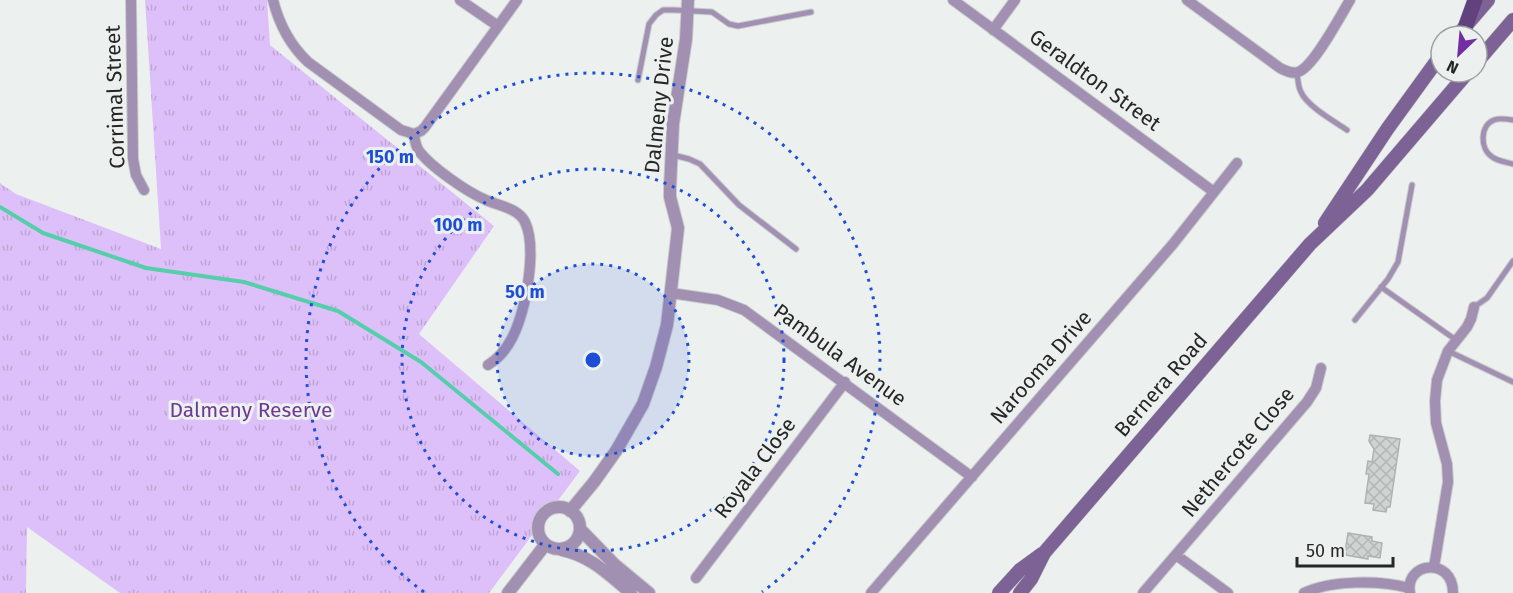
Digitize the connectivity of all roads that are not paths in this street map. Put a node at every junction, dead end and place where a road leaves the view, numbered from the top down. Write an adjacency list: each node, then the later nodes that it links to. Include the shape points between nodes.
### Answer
1 (131, 0): 30 (street, Corrimal Street, via 133,159)
2 (273, 0): 25 (street, via 286,35 308,63 402,130)
3 (460, 0): 16 (street)
4 (517, 0): 16 (street)
5 (952, 0): 17 (street, Geraldton Street)
6 (1015, 0): 17 (street)
7 (1187, 0): 20 (street, via 1280,68)
8 (1350, 0): 20 (street, via 1315,57)
9 (1475, 0): 14 (main road)
10 (1488, 0): 15 (main road)
11 (688, 5): 12 (lane, via 738,26); 21 (lane, via 663,10 649,24); 26 (street, Dalmeny Drive)
12 (812, 12)
13 (1513, 20): 18 (main road)
14 (1464, 24)
15 (1466, 24)
16 (498, 26): 25 (street, via 425,127)
17 (993, 30): 31 (street, Geraldton Street)
18 (1489, 48)
19 (1429, 72): 32 (main road, Bernera Road)
20 (1297, 73): 24 (lane, via 1302,95)
21 (638, 80)
22 (1458, 84): 32 (main road, Bernera Road, via 1367,190)
23 (1513, 120): 28 (lane, via 1494,120 1483,141 1490,156)
24 (1347, 130)
25 (414, 134): 41 (street, via 419,150 430,162 469,191 520,215 528,230 530,269 519,321 507,349)
26 (672, 155): 33 (lane, via 700,164 739,205); 36 (street, Dalmeny Drive, via 670,197 678,228)
27 (1237, 163): 31 (street, Narooma Drive)
28 (1513, 164)
29 (1412, 185): 35 (lane, via 1398,262)
30 (144, 190)
31 (1214, 192): 45 (street, Narooma Drive)
32 (1310, 244): 50 (main road, Bernera Road)
33 (796, 249)
34 (1513, 261): 37 (lane, via 1487,298)
35 (1381, 287): 38 (lane); 39 (lane)
36 (671, 293): 43 (street, Pambula Avenue, via 735,305); 46 (street, Dalmeny Drive, via 662,349 642,404 616,452)
37 (1474, 307): 39 (street, via 1467,327)
38 (1355, 320)
39 (1456, 340): 40 (street)
40 (1448, 351): 44 (lane); 52 (street, via 1437,380 1435,401 1448,482)
41 (488, 365)
42 (1321, 368): 51 (street, Nethercote Close, via 1307,402)
43 (845, 382): 45 (street, Pambula Avenue); 53 (street, Royala Close)
44 (1513, 382)
45 (972, 477): 58 (street, Narooma Drive)
46 (570, 510): 47 (street, via 579,520); 48 (street, via 558,507 542,515 537,531)
47 (580, 529): 49 (street, via 573,544); 57 (street)
48 (545, 545): 49 (street); 55 (street)
49 (561, 549): 56 (street, via 587,558)
50 (1044, 553): 59 (main road, Bernera Road, via 1020,570); 60 (main road, Bernera Road)
51 (1176, 555): 61 (street, Nethercote Close); 62 (street)
52 (1434, 567): 54 (street, via 1417,572); 64 (street, via 1449,576)
53 (696, 578)
54 (1409, 590): 63 (street, via 1398,585 1343,584)
55 (508, 593)
56 (631, 593)
57 (649, 593)
58 (871, 593)
59 (999, 593)
60 (1020, 593)
61 (1143, 593)
62 (1228, 593)
63 (1304, 593)
64 (1453, 593): 65 (street)
65 (1466, 593)

